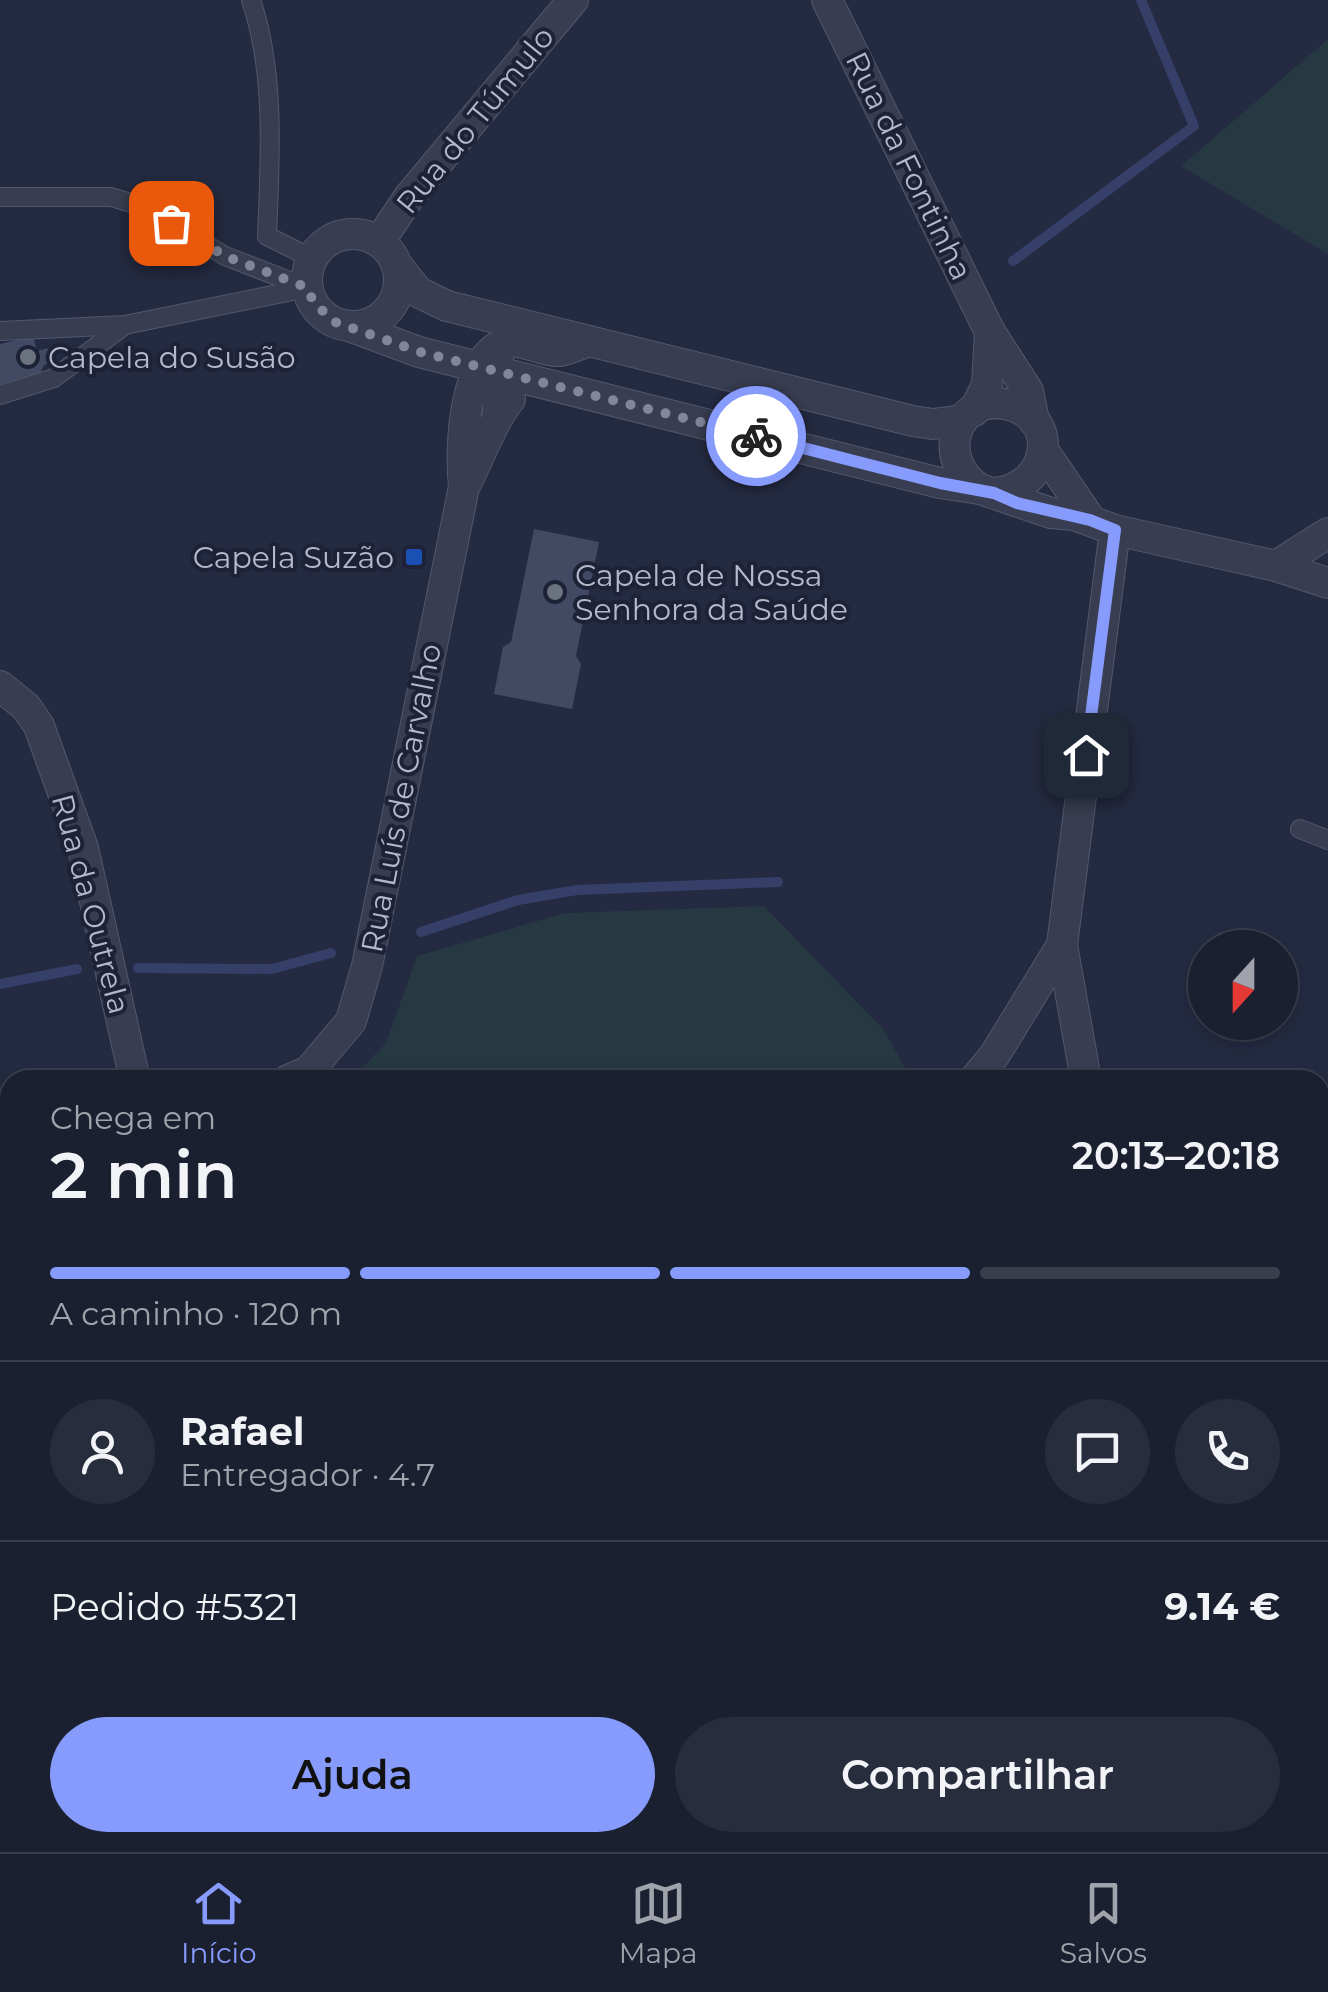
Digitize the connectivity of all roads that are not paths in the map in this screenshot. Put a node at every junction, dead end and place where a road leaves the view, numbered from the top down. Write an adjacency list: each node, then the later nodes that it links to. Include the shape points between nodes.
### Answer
1 (252, 0): 6 (lane, via 270,136 268,236)
2 (573, 0): 5 (street, Rua do Túmulo, via 409,196)
3 (827, 0): 11 (street, Rua da Fontinha)
4 (0, 197): 6 (lane, via 110,197 144,207 225,256)
5 (388, 254): 6 (street, via 364,236 349,234 322,247); 7 (street); 9 (street, via 397,296 390,309)
6 (310, 273): 8 (lane); 9 (street, via 313,302 322,314)
7 (418, 292): 12 (street, via 447,306); 14 (street, via 444,320 481,332)
8 (125, 324): 10 (lane); 16 (lane, via 54,378)
9 (350, 326): 13 (street)
10 (0, 332)
11 (990, 332): 19 (street, via 986,385); 20 (street, Rua da Fontinha, via 1028,391)
12 (589, 341): 14 (street, via 558,351 515,341); 19 (street, via 913,421 934,424)
13 (438, 356): 14 (street); 17 (street, Rua Luís de Carvalho, via 459,390)
14 (493, 361): 15 (street); 17 (street, Rua Luís de Carvalho); 18 (street, Rua Luís de Carvalho)
15 (537, 381): 18 (street, Rua Luís de Carvalho); 22 (street)
16 (0, 395)
17 (463, 414): 21 (street, Rua Luís de Carvalho)
18 (498, 415): 21 (street, Rua Luís de Carvalho)
19 (969, 415): 20 (street, via 995,403 1010,405); 22 (street, via 954,441 954,456 967,481)
20 (1038, 435): 22 (street, via 1033,477 1022,486); 23 (street, Rua da Fontinha)
21 (464, 486): 32 (street, Rua Luís de Carvalho, via 367,966 351,1021)
22 (987, 491): 23 (street)
23 (1103, 525): 25 (street); 30 (street)
24 (1328, 533): 25 (street)
25 (1276, 566): 26 (street)
26 (1328, 583)
27 (0, 686): 31 (street, Rua da Outrela, via 39,726 82,848)
28 (1300, 830): 29 (lane)
29 (1328, 840)
30 (1062, 945): 33 (street); 34 (street)
31 (133, 1070)
32 (309, 1070)
33 (982, 1070)
34 (1084, 1070)

